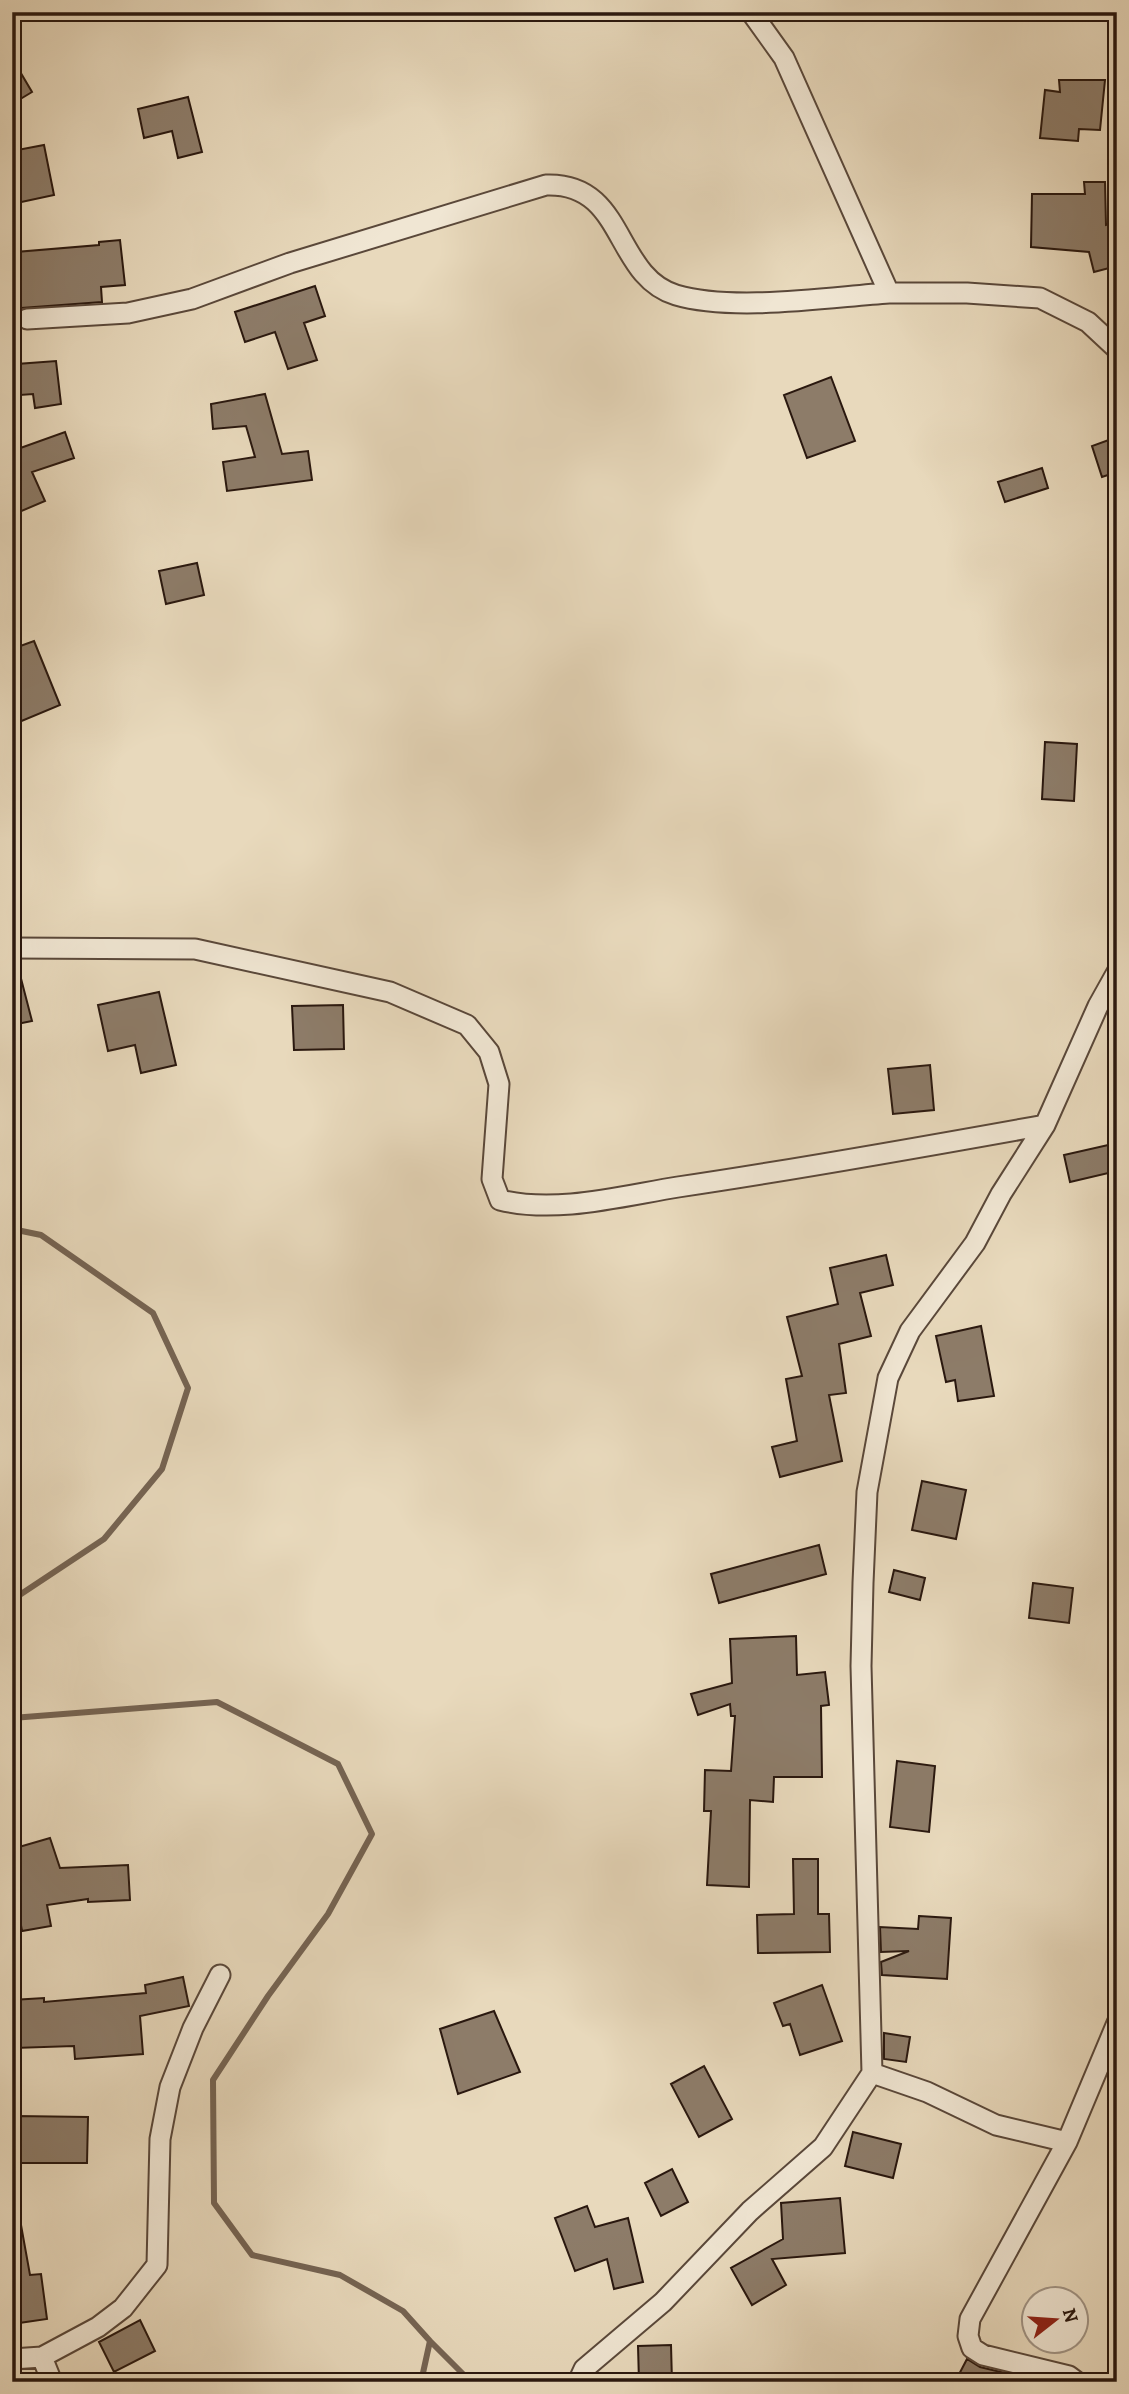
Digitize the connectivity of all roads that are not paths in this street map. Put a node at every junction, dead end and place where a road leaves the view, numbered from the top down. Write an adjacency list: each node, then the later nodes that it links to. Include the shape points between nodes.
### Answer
1 (751, 12): 2 (street, via 784,58)
2 (889, 293): 3 (street, via 750,302 676,295 650,282 598,202 555,184 290,263 192,299 128,313); 4 (street, via 1040,298 1088,323)
3 (27, 319)
4 (1117, 349)
5 (12, 948): 7 (street, via 195,950 390,992 467,1025 489,1052 499,1084 492,1179 500,1200 520,1205 577,1202 840,1163)
6 (1117, 972): 7 (street)
7 (1045, 1125): 10 (street, via 975,1243 910,1331 888,1378 867,1492 861,1666)
8 (219, 1975): 12 (street, via 170,2087 160,2139 157,2266 123,2308 98,2328)
9 (1117, 2023): 11 (street)
10 (872, 2073): 11 (street, via 927,2092 996,2125); 15 (street, via 824,2147 750,2211 663,2302 584,2369)
11 (1067, 2142): 16 (street, via 970,2319 968,2336 972,2348 984,2355 1069,2376)
12 (42, 2357): 13 (street); 14 (street)
13 (12, 2360)
14 (52, 2382)
15 (578, 2382)
16 (1077, 2382)

